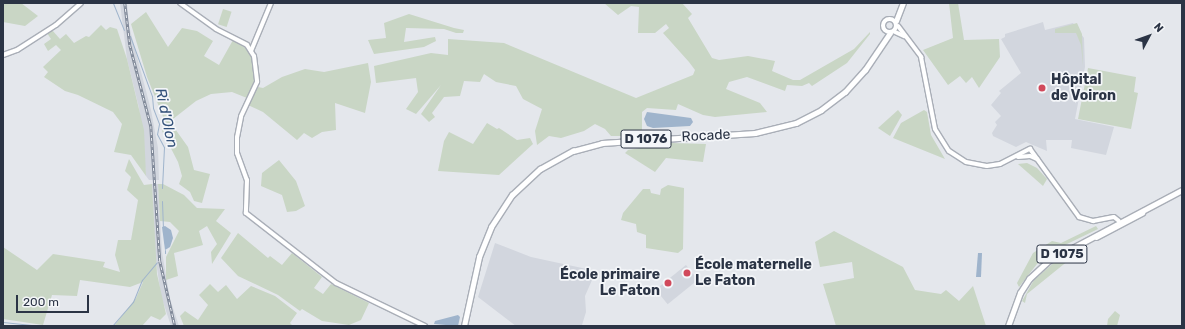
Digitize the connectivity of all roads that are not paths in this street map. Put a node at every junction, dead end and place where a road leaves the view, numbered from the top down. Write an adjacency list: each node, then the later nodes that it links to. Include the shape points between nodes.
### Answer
1 (81, 3): 13 (main road, via 56,25 17,50)
2 (180, 3): 12 (main road, via 246,45)
3 (271, 3): 12 (main road)
4 (903, 3): 5 (main road)
5 (900, 9): 6 (main road); 7 (main road)
6 (891, 18): 7 (main road); 8 (main road, Rocade, via 884,23)
7 (897, 24): 9 (main road, Rocade); 10 (main road)
8 (885, 31): 9 (main road); 11 (main road, Rocade / D 1076)
9 (893, 33): 10 (main road); 11 (main road, Rocade / D 1076)
10 (908, 38): 15 (main road, via 918,51 925,67 935,128 944,146 966,162 984,166 1000,164 1028,154 1039,160 1079,217 1093,221 1114,217)
11 (880, 47): 16 (main road, Rocade / D 1076, via 862,74 845,92 821,110 791,125 755,133 610,142 573,151 547,164 518,188 495,218 481,252)
12 (251, 51): 17 (main road, via 257,82 240,120 237,144 237,153 246,173 246,213 336,283)
13 (3, 55)
14 (1182, 191): 15 (main road, D 1075)
15 (1120, 223): 20 (main road, D 1075, via 1060,255 1042,268 1020,299)
16 (470, 302): 18 (main road, Rocade / D 1076); 19 (main road, Rocade / D 1076)
17 (425, 326)
18 (464, 326)
19 (467, 326)
20 (1009, 326)

